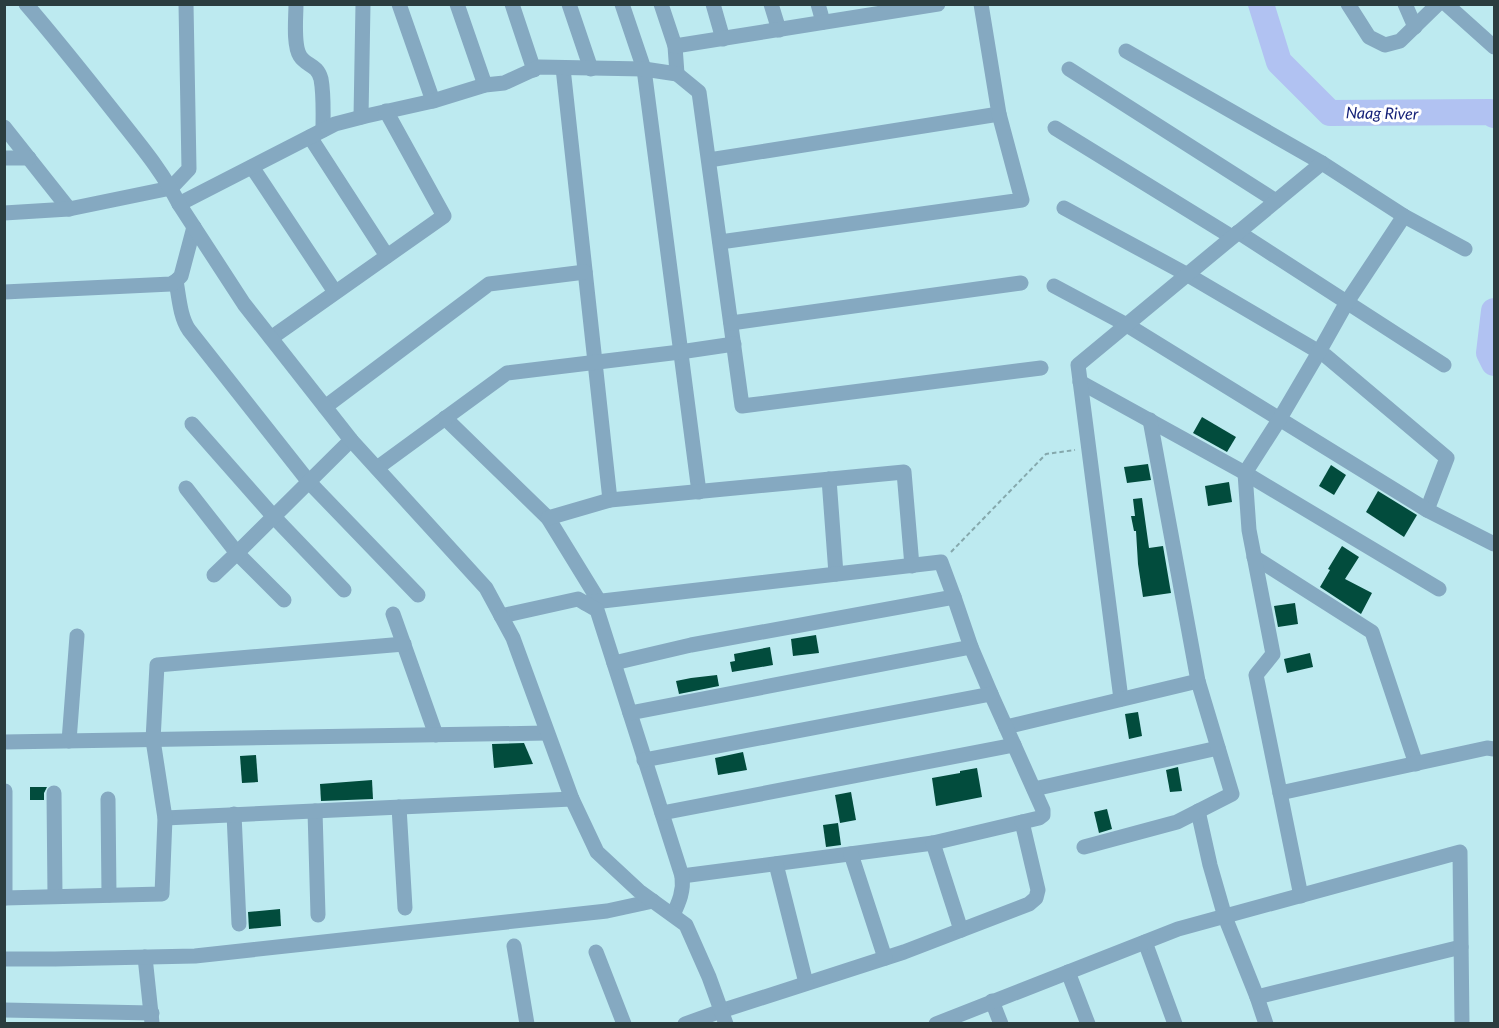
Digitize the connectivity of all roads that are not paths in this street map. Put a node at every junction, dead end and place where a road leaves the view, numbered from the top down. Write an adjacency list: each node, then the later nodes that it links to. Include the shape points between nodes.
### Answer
1 (26, 4): 47 (street)
2 (186, 4): 47 (street, via 189,169)
3 (296, 4): 41 (street, via 299,54 317,69 321,79)
4 (363, 4): 38 (street)
5 (399, 4): 35 (street)
6 (457, 4): 34 (street)
7 (513, 4): 32 (street)
8 (569, 4): 29 (street)
9 (622, 4): 30 (street)
10 (661, 4): 25 (street)
11 (713, 4): 24 (street)
12 (771, 4): 23 (street)
13 (818, 4): 21 (street)
14 (981, 4): 37 (street)
15 (1348, 4): 22 (street, via 1369,37 1385,45 1400,41)
16 (1404, 4): 22 (street)
17 (1438, 4): 22 (street)
18 (1446, 4): 26 (street)
19 (930, 5): 20 (street)
20 (875, 9): 21 (street)
21 (823, 22): 23 (street)
22 (1415, 27)
23 (779, 30): 24 (street)
24 (723, 39): 25 (street)
25 (675, 46): 33 (street)
26 (1494, 47)
27 (1126, 51): 45 (street)
28 (563, 68): 29 (street); 32 (street); 59 (street)
29 (591, 69): 30 (street)
30 (644, 69): 33 (street); 71 (street)
31 (1069, 69): 48 (street)
32 (534, 70): 34 (street, via 504,83)
33 (677, 74): 44 (street, via 699,92)
34 (485, 86): 35 (street)
35 (433, 101): 36 (street)
36 (386, 111): 38 (street); 58 (street, via 444,216)
37 (999, 114): 44 (street); 56 (street, via 1023,200)
38 (361, 117): 41 (street)
39 (4, 128): 43 (street)
40 (1055, 128): 55 (street)
41 (317, 134): 46 (street); 58 (street)
42 (4, 158): 43 (street)
43 (29, 158): 51 (street)
44 (709, 160): 56 (street)
45 (1322, 163): 48 (street); 53 (street)
46 (252, 166): 49 (street); 65 (street)
47 (171, 188): 49 (street); 51 (street)
48 (1276, 201): 55 (street)
49 (180, 204): 54 (street)
50 (1064, 208): 60 (street)
51 (69, 209): 52 (street)
52 (4, 213)
53 (1404, 216): 57 (street); 66 (street)
54 (194, 227): 61 (street, via 181,276); 69 (street)
55 (1235, 234): 60 (street); 66 (street)
56 (720, 242): 67 (street)
57 (1465, 249)
58 (387, 256): 65 (street)
59 (585, 272): 73 (street); 77 (street, via 489,284)
60 (1188, 275): 68 (street); 72 (street)
61 (176, 281): 64 (street); 86 (street, via 185,324)
62 (1022, 283): 67 (street)
63 (1054, 286): 68 (street)
64 (4, 292)
65 (335, 292): 69 (street)
66 (1347, 302): 72 (street); 74 (street)
67 (731, 323): 70 (street)
68 (1127, 325): 76 (street, via 1078,365); 80 (street)
69 (271, 338): 77 (street)
70 (734, 344): 71 (street); 75 (street, via 742,406)
71 (680, 352): 73 (street); 88 (street)
72 (1319, 352): 80 (street); 90 (street, via 1447,458)
73 (595, 362): 78 (street, via 507,372); 89 (street)
74 (1444, 365)
75 (1041, 368)
76 (1080, 382): 79 (street); 113 (street)
77 (325, 407): 82 (street)
78 (446, 418): 83 (street); 92 (street)
79 (1150, 420): 84 (street); 111 (street)
80 (1280, 420): 84 (street); 90 (street)
81 (192, 424): 91 (street)
82 (351, 440): 83 (street); 86 (street)
83 (376, 468): 106 (street, via 486,588)
84 (1245, 473): 95 (street); 99 (street)
85 (829, 479): 88 (street); 96 (street, via 904,472); 97 (street)
86 (309, 482): 91 (street); 101 (street)
87 (186, 488): 94 (street)
88 (699, 492): 89 (street)
89 (610, 500): 92 (street)
90 (1427, 510): 93 (street)
91 (274, 517): 94 (street); 100 (street)
92 (548, 518): 104 (street)
93 (1494, 544)
94 (237, 553): 98 (street); 103 (street)
95 (1254, 557): 125 (street, via 1372,632); 129 (street, via 1273,654 1256,675)
96 (912, 566): 97 (street); 102 (street, via 941,562)
97 (836, 574): 104 (street)
98 (214, 575)
99 (1439, 589)
100 (345, 590)
101 (418, 595)
102 (954, 597): 109 (street); 110 (street)
103 (285, 600)
104 (592, 602): 106 (street, via 578,599); 110 (street)
105 (393, 614): 108 (street)
106 (501, 616): 116 (street, via 513,638)
107 (76, 636): 119 (street)
108 (404, 644): 117 (street); 118 (street, via 157,664)
109 (971, 647): 112 (street); 114 (street)
110 (614, 663): 114 (street)
111 (1198, 681): 113 (street); 122 (street)
112 (991, 694): 115 (street); 124 (street)
113 (1121, 699): 115 (street)
114 (630, 713): 124 (street)
115 (1006, 727): 121 (street)
116 (547, 733): 117 (street); 131 (street)
117 (436, 735): 118 (street)
118 (153, 740): 119 (street); 137 (street)
119 (69, 741): 120 (street)
120 (4, 742)
121 (1014, 745): 126 (street); 135 (street)
122 (1218, 748): 126 (street); 134 (street, via 1232,794)
123 (1494, 749): 125 (street)
124 (644, 760): 135 (street)
125 (1416, 764): 129 (street)
126 (1035, 789): 138 (street, via 1043,815)
127 (5, 791): 147 (street)
128 (54, 793): 144 (street)
129 (1280, 793): 146 (street)
130 (108, 799): 145 (street)
131 (572, 799): 132 (street); 148 (street, via 597,852)
132 (399, 807): 133 (street); 149 (street)
133 (315, 811): 136 (street); 150 (street)
134 (1198, 811): 140 (street, via 1177,822); 152 (street)
135 (662, 813): 143 (street)
136 (234, 814): 137 (street); 153 (street)
137 (165, 818): 145 (street, via 162,894)
138 (1022, 822): 139 (street); 154 (street, via 1038,890 1036,898)
139 (933, 843): 141 (street); 154 (street)
140 (1084, 848)
141 (851, 854): 142 (street); 161 (street)
142 (776, 864): 143 (street); 163 (street)
143 (682, 876): 151 (street, via 681,895)
144 (55, 896): 145 (street); 147 (street)
145 (109, 896)
146 (1301, 896): 152 (street); 157 (street, via 1460,852)
147 (5, 898)
148 (653, 901): 151 (street); 159 (street, via 607,911 408,933 195,956)
149 (405, 908)
150 (318, 915)
151 (673, 915): 167 (street, via 686,925)
152 (1225, 917): 155 (street); 164 (street)
153 (239, 924)
154 (961, 930): 161 (street)
155 (1145, 942): 162 (street); 175 (street)
156 (514, 946): 169 (street)
157 (1461, 947): 164 (street); 177 (street)
158 (596, 952): 170 (street)
159 (145, 957): 160 (street); 168 (street)
160 (4, 958)
161 (885, 958): 163 (street)
162 (1068, 972): 165 (street); 174 (street)
163 (806, 984): 167 (street)
164 (1257, 997): 176 (street)
165 (992, 1001): 172 (street); 173 (street)
166 (4, 1010): 168 (street)
167 (723, 1017): 171 (street)
168 (152, 1018)
169 (527, 1023)
170 (624, 1023)
171 (685, 1023)
172 (936, 1023)
173 (1001, 1023)
174 (1088, 1023)
175 (1174, 1023)
176 (1266, 1023)
177 (1462, 1023)

